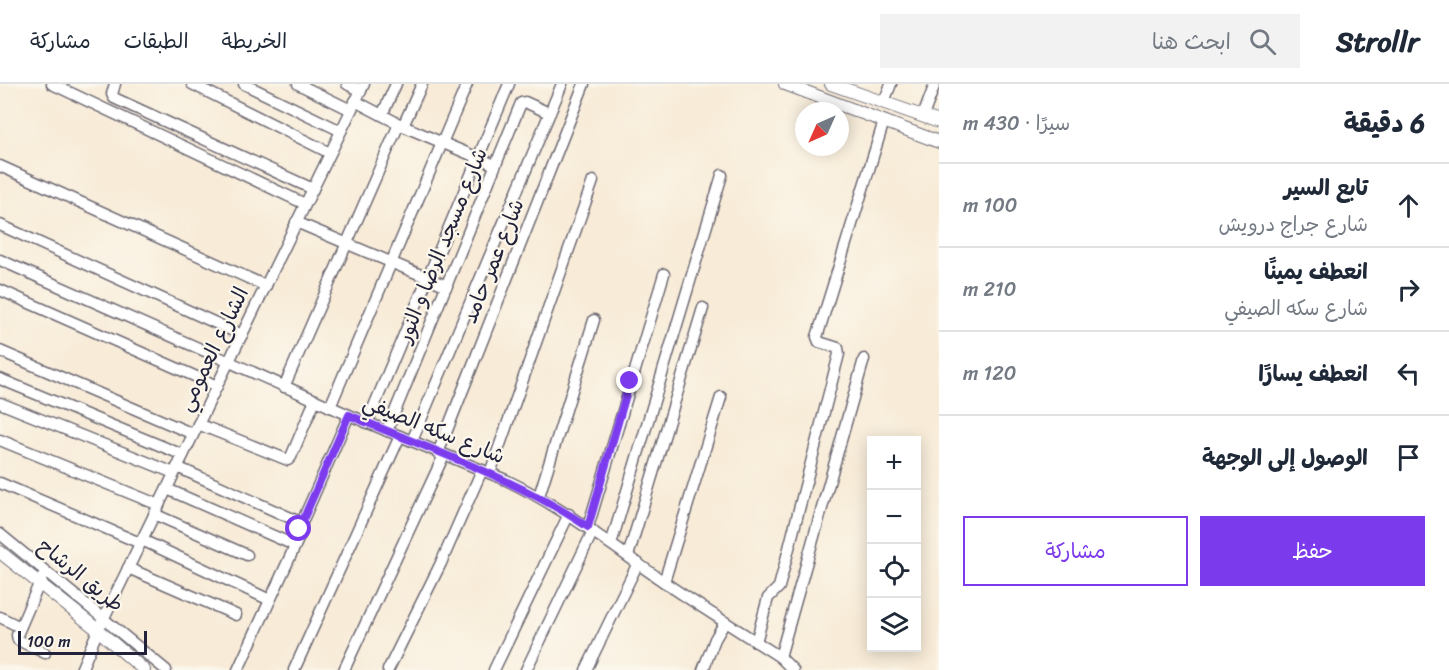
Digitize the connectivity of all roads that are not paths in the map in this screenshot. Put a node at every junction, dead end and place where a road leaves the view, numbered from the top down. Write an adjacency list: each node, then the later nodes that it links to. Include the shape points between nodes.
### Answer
1 (52, 84): 35 (street)
2 (115, 84): 34 (street, via 114,98)
3 (192, 84): 28 (street)
4 (244, 84): 25 (street)
5 (298, 84): 17 (street)
6 (346, 84): 17 (street)
7 (396, 84): 20 (street)
8 (422, 84): 24 (street)
9 (466, 84): 27 (street)
10 (509, 84): 29 (street)
11 (562, 84): 19 (street)
12 (584, 84): 66 (street, شارع عمر حامد)
13 (785, 84): 22 (street)
14 (891, 84): 18 (street)
15 (935, 84): 21 (street)
16 (838, 85): 18 (street)
17 (358, 96): 20 (street); 25 (street, الشارع العمومي)
18 (884, 102): 21 (street)
19 (549, 113): 30 (street, شارع مسجد الرضا و النور, via 521,103); 65 (street)
20 (382, 115): 24 (street)
21 (923, 116): 23 (street)
22 (884, 121): 26 (street); 95 (street, via 817,337 819,342 838,348 839,354 779,587 768,598)
23 (939, 122)
24 (401, 125): 27 (street); 38 (street)
25 (341, 131): 28 (street, الشارع العمومي)
26 (939, 142)
27 (442, 143): 29 (street); 40 (street)
28 (330, 153): 34 (street, الشارع العمومي)
29 (478, 158): 30 (street); 42 (street)
30 (495, 165): 44 (street, شارع مسجد الرضا و النور)
31 (0, 166): 43 (street)
32 (722, 175): 79 (street)
33 (593, 181): 69 (street)
34 (313, 189): 35 (street, الشارع العمومي)
35 (305, 204): 36 (street, الشارع العمومي)
36 (296, 222): 38 (street); 43 (street, الشارع العمومي)
37 (0, 225): 48 (street)
38 (345, 244): 40 (street); 54 (street)
39 (0, 260): 51 (street, شارع سكه الصيفي)
40 (392, 263): 42 (street); 58 (street)
41 (663, 274): 76 (street)
42 (428, 279): 44 (street); 60 (street)
43 (266, 286): 48 (street, الشارع العمومي)
44 (447, 286): 62 (street, شارع مسجد الرضا و النور)
45 (0, 290): 53 (street)
46 (703, 308): 83 (street)
47 (594, 320): 72 (street)
48 (242, 335): 51 (street, الشارع العمومي)
49 (0, 351): 61 (street)
50 (864, 359): 97 (street)
51 (229, 362): 53 (street, الشارع العمومي); 54 (street, شارع سكه الصيفي)
52 (0, 379): 67 (street)
53 (217, 386): 61 (street, الشارع العمومي)
54 (284, 387): 56 (street, شارع سكه الصيفي)
55 (721, 397): 87 (street)
56 (315, 400): 58 (street, شارع سكه الصيفي); 61 (street, via 288,460)
57 (0, 403): 68 (street)
58 (330, 407): 59 (street, شارع سكه الصيفي)
59 (349, 415): 60 (street, شارع سكه الصيفي); 75 (street)
60 (367, 423): 62 (street, شارع سكه الصيفي)
61 (196, 429): 67 (street, الشارع العمومي)
62 (387, 431): 63 (street, شارع سكه الصيفي)
63 (400, 436): 65 (street, شارع سكه الصيفي); 102 (street)
64 (0, 440): 73 (street)
65 (412, 441): 66 (street, شارع سكه الصيفي)
66 (441, 454): 69 (street, شارع سكه الصيفي); 103 (street, شارع عمر حامد)
67 (183, 455): 68 (street, الشارع العمومي)
68 (176, 470): 71 (street, الشارع العمومي); 75 (street)
69 (486, 472): 72 (street, شارع سكه الصيفي); 104 (street)
70 (0, 483): 78 (street)
71 (166, 489): 73 (street, الشارع العمومي); 80 (street)
72 (539, 496): 74 (street, شارع سكه الصيفي)
73 (157, 509): 78 (street, الشارع العمومي); 82 (street)
74 (569, 514): 76 (street, شارع سكه الصيفي); 105 (street)
75 (302, 523): 80 (street)
76 (590, 529): 79 (street, شارع سكه الصيفي); 106 (street)
77 (0, 534): 86 (street, طريق الرشاح)
78 (141, 541): 85 (street, الشارع العمومي); 89 (street)
79 (611, 544): 83 (street, شارع سكه الصيفي)
80 (294, 545): 89 (street)
81 (0, 552): 88 (street, طريق الرشاح)
82 (248, 555)
83 (628, 556): 84 (street, شارع سكه الصيفي)
84 (638, 563): 87 (street, شارع سكه الصيفي); 107 (street)
85 (128, 568): 90 (street); 93 (street, الشارع العمومي)
86 (45, 571): 88 (street); 93 (street, طريق الرشاح)
87 (664, 582): 92 (street, شارع سكه الصيفي)
88 (39, 584): 93 (street, طريق الرشاح); 94 (street)
89 (270, 600): 101 (street)
90 (236, 615)
91 (0, 617): 94 (street)
92 (725, 622): 95 (street, شارع سكه الصيفي); 108 (street)
93 (101, 624): 98 (street, الشارع العمومي); 99 (street, طريق الرشاح); 100 (street, طريق الرشاح)
94 (20, 627): 96 (street, via 17,638)
95 (756, 642): 97 (street, شارع سكه الصيفي)
96 (45, 653)
97 (780, 657): 109 (street, شارع سكه الصيفي)
98 (81, 670)
99 (144, 670)
100 (166, 670)
101 (237, 670)
102 (294, 670)
103 (344, 670)
104 (388, 670)
105 (494, 670)
106 (526, 670)
107 (586, 670)
108 (703, 670)
109 (793, 670)

